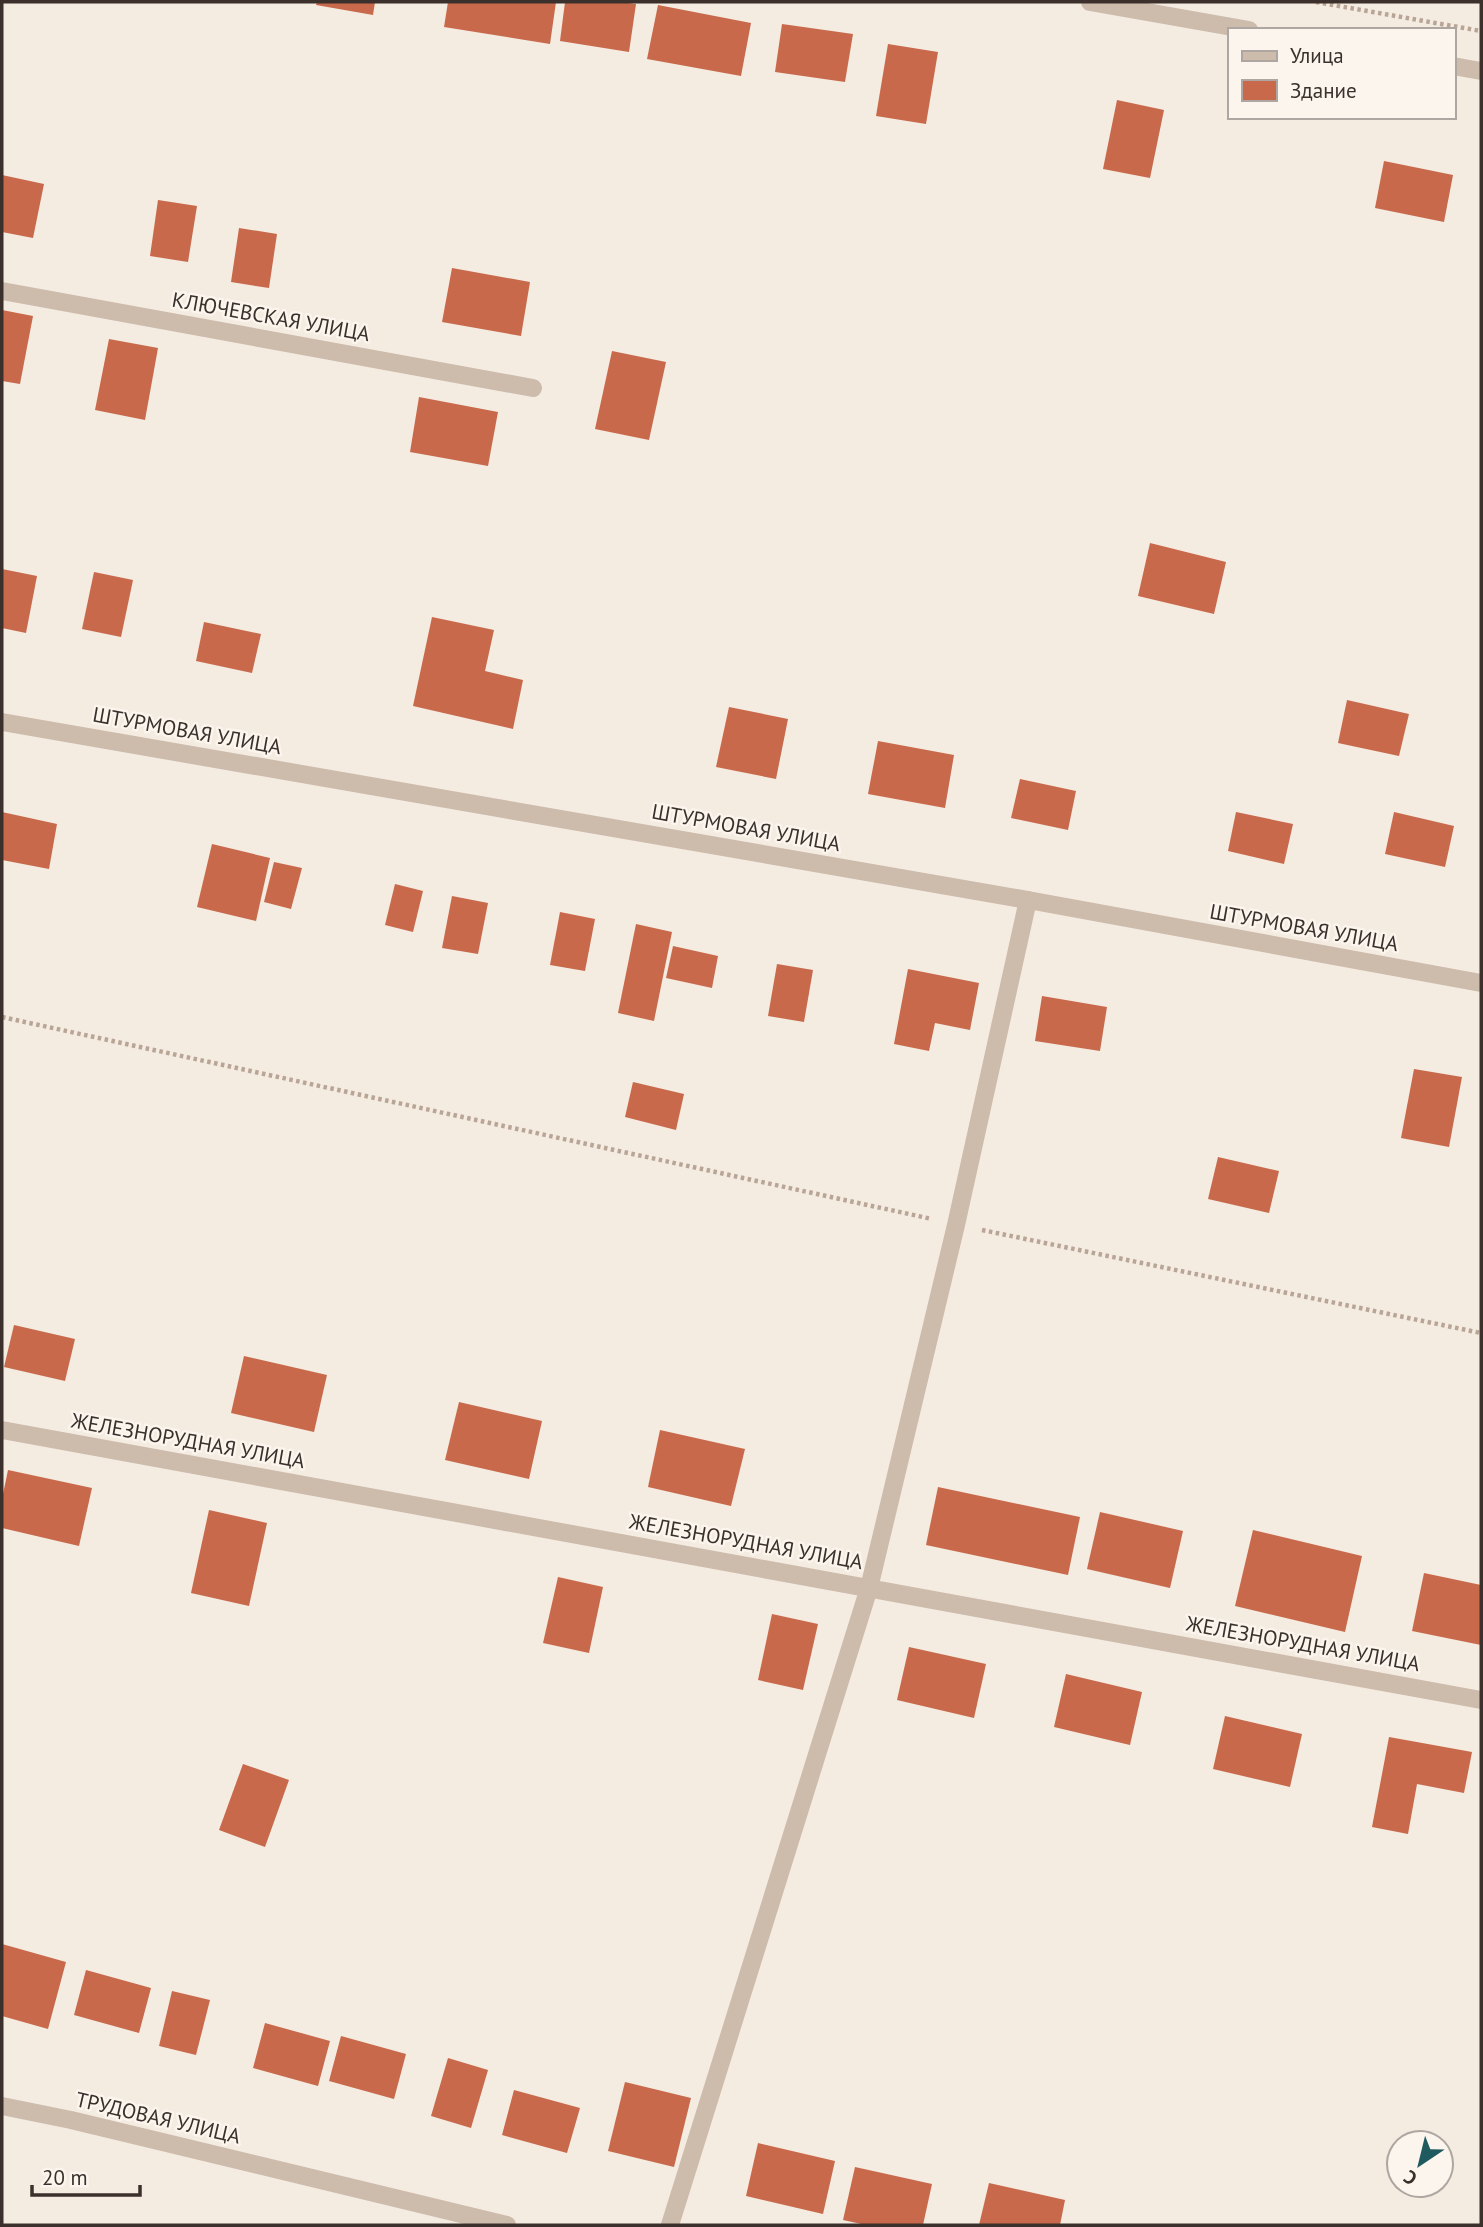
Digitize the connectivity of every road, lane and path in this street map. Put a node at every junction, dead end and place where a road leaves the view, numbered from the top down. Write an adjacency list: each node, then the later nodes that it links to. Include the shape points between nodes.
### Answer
1 (1090, 2): 3 (street)
2 (1316, 2): 4 (path)
3 (1238, 28)
4 (1481, 31)
5 (1455, 66): 6 (street)
6 (1481, 71)
7 (2, 291): 8 (street, КЛЮЧЕВСКАЯ УЛИЦА)
8 (533, 388)
9 (2, 722): 10 (street, ШТУРМОВАЯ УЛИЦА)
10 (1028, 900): 11 (street, ШТУРМОВАЯ УЛИЦА); 13 (street)
11 (1481, 983)
12 (2, 1017): 13 (path)
13 (956, 1225): 14 (path); 16 (street)
14 (1481, 1333)
15 (2, 1430): 16 (street, ЖЕЛЕЗНОРУДНАЯ УЛИЦА)
16 (869, 1588): 17 (street, ЖЕЛЕЗНОРУДНАЯ УЛИЦА); 20 (street)
17 (1481, 1700)
18 (2, 2106): 19 (street, ТРУДОВАЯ УЛИЦА)
19 (507, 2225)
20 (670, 2225)

